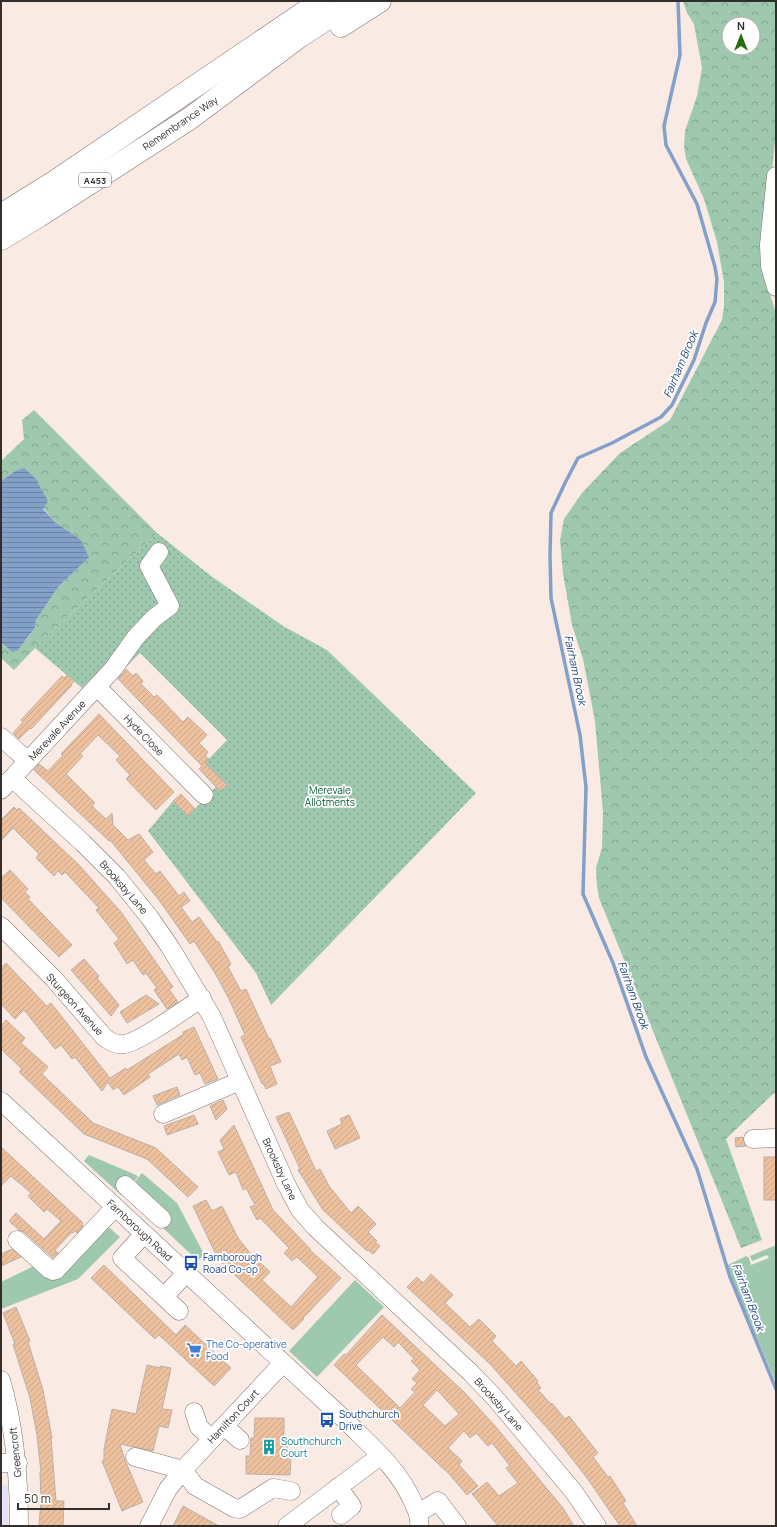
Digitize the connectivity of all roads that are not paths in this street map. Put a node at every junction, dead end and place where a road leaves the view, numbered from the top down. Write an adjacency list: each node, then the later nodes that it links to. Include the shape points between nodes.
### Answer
1 (298, 1): 5 (highway)
2 (321, 1): 5 (highway, A453)
3 (354, 1): 6 (highway, Remembrance Way / A453, via 300,37)
4 (380, 1): 6 (highway)
5 (180, 97): 8 (highway, A453)
6 (189, 119): 9 (highway, Remembrance Way / A453)
7 (776, 176): 10 (street, via 769,245 770,266)
8 (1, 215)
9 (1, 239)
10 (776, 287)
11 (159, 552): 12 (street, Merevale Avenue, via 149,566 170,606 136,637)
12 (97, 687): 14 (street, Merevale Avenue); 16 (street, Hyde Close)
13 (1, 737): 14 (street)
14 (28, 761): 15 (street, Merevale Avenue)
15 (7, 784): 18 (street, Brooksby Lane, via 83,843 117,877 158,929)
16 (198, 789)
17 (1, 926): 18 (street, Sturgeon Avenue, via 54,979 104,1037 116,1044 136,1041)
18 (202, 998): 19 (street, Brooksby Lane)
19 (240, 1081): 21 (street); 50 (street, Brooksby Lane, via 294,1201 304,1214 495,1398 574,1492)
20 (1, 1101): 26 (street, Farnborough Road)
21 (163, 1114)
22 (776, 1138): 23 (street)
23 (753, 1139)
24 (125, 1185): 25 (street)
25 (142, 1200): 26 (street); 27 (street)
26 (120, 1212): 28 (street, Farnborough Road); 29 (street, via 53,1271)
27 (162, 1219)
28 (144, 1234): 30 (street, Farnborough Road); 31 (street, via 122,1258)
29 (17, 1240)
30 (186, 1273): 31 (street); 33 (street, Farnborough Road)
31 (164, 1297): 32 (street)
32 (179, 1311)
33 (283, 1363): 36 (street, Hamilton Court); 38 (street, Farnborough Road)
34 (1, 1380): 40 (street, Greencroft, via 11,1419)
35 (194, 1412): 36 (street, via 199,1428)
36 (218, 1432): 37 (street); 41 (street, Hamilton Court)
37 (240, 1440)
38 (380, 1456): 42 (street); 45 (street, Farnborough Road, via 406,1487)
39 (135, 1457): 41 (street)
40 (9, 1463): 46 (street, Greencroft)
41 (183, 1470): 43 (street, via 195,1486 234,1508 240,1509 273,1488); 47 (street, Hamilton Court, via 168,1489)
42 (338, 1487): 44 (street, via 352,1506); 48 (street)
43 (291, 1491)
44 (341, 1515)
45 (422, 1521): 49 (street, via 438,1501)
46 (19, 1526)
47 (149, 1526)
48 (287, 1526)
49 (457, 1526)
50 (597, 1526)

